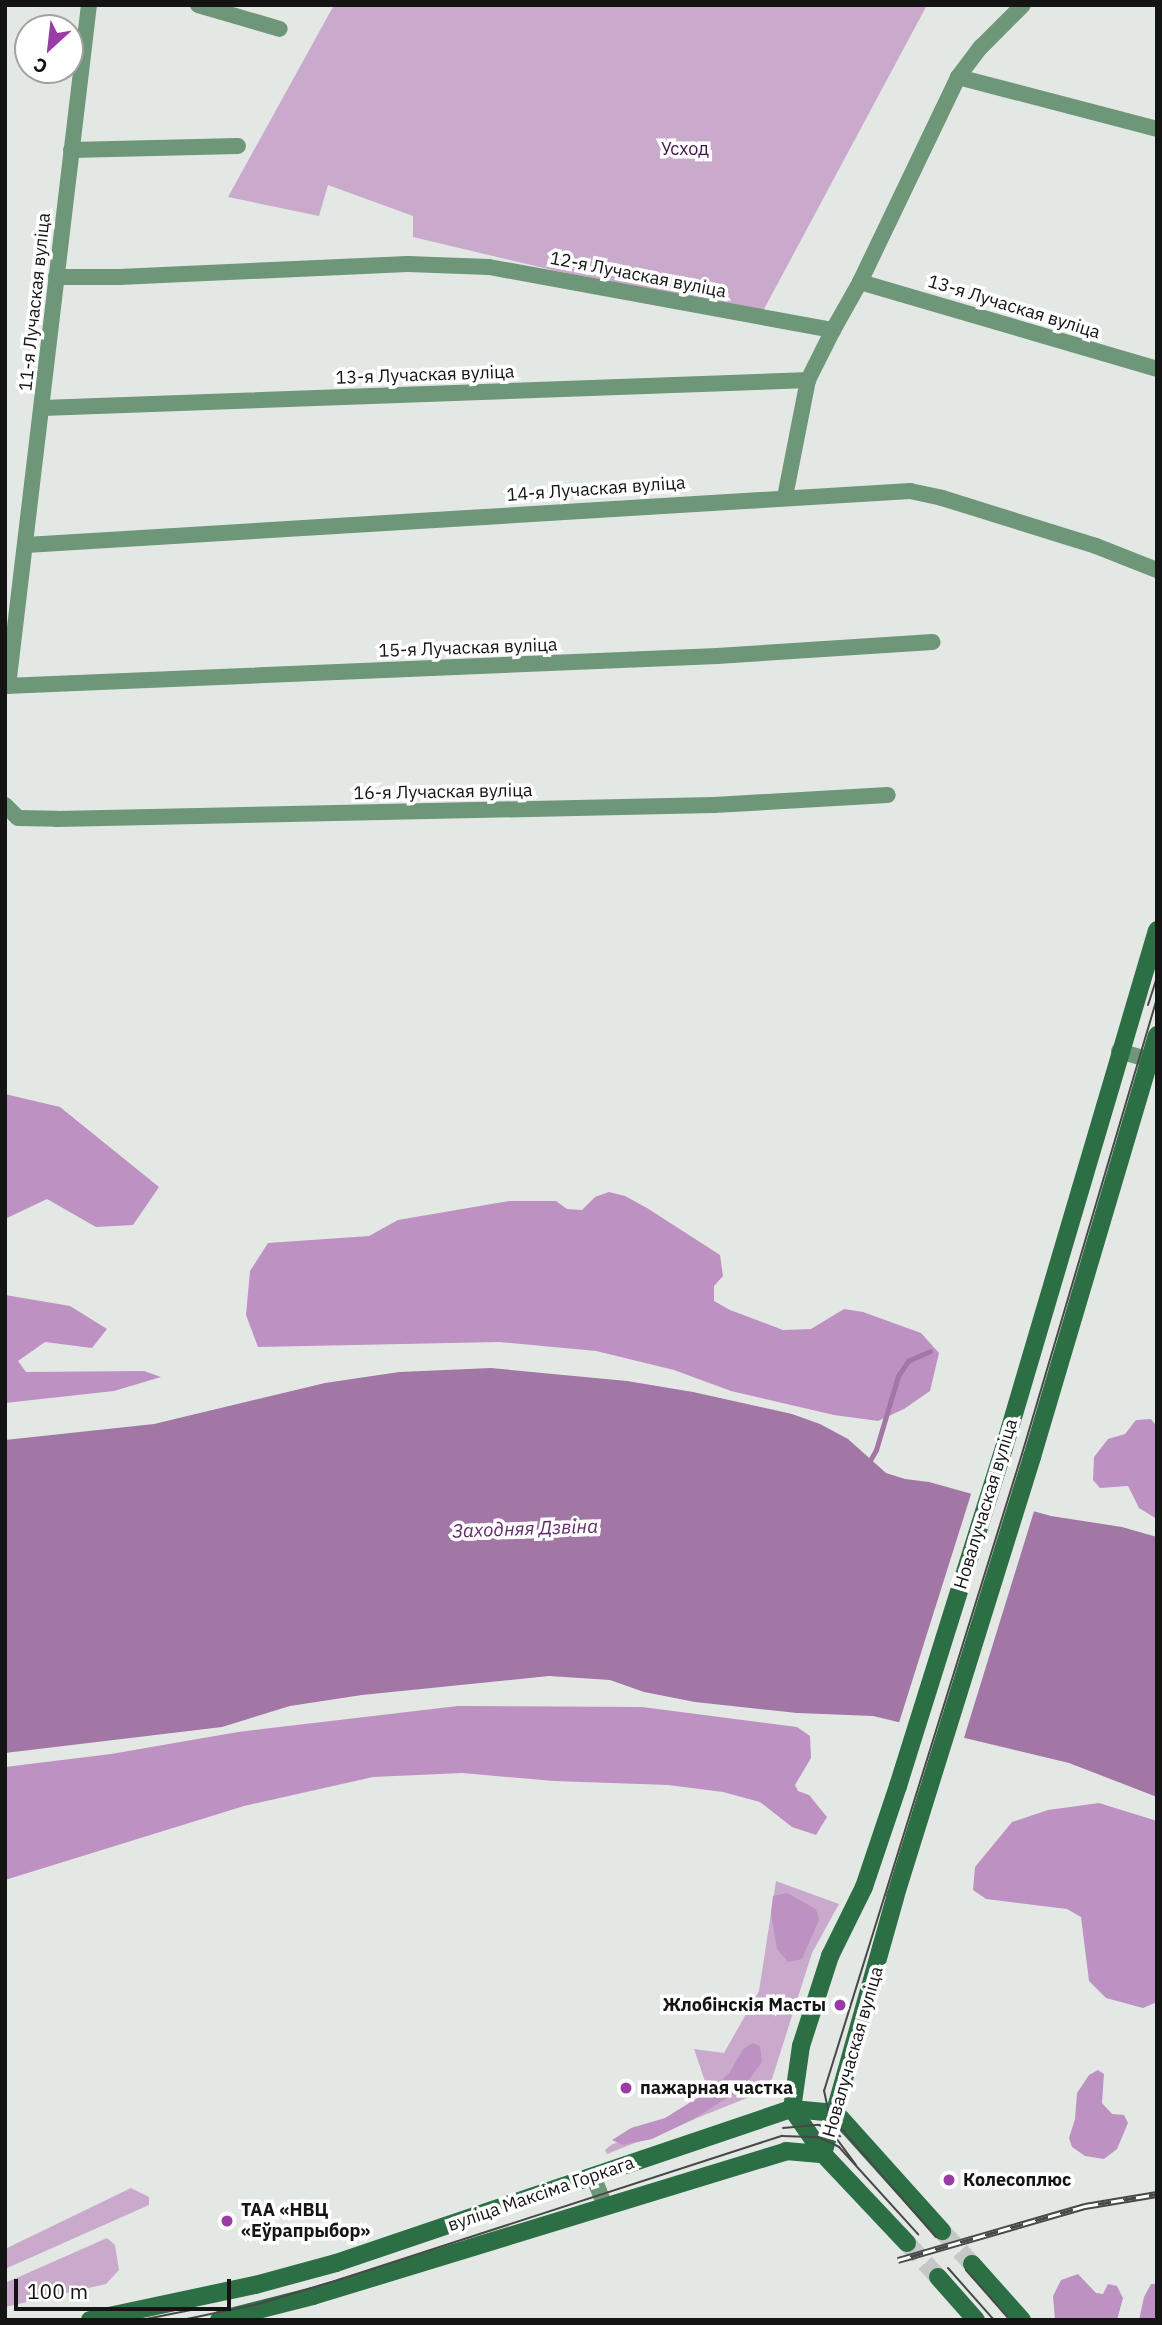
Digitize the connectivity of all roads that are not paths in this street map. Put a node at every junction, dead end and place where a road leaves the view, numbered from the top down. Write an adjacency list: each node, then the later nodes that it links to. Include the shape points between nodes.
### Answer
1 (89, 5): 8 (street, 11-я Лучаская вуліца)
2 (198, 5): 4 (street)
3 (1023, 5): 5 (street)
4 (281, 29)
5 (958, 77): 6 (street); 10 (street)
6 (1157, 129)
7 (238, 146): 8 (street)
8 (71, 150): 9 (street, 11-я Лучаская вуліца)
9 (57, 277): 11 (street, 12-я Лучаская вуліца, via 408,264 489,267); 14 (street, 11-я Лучаская вуліца)
10 (860, 282): 11 (street); 12 (street, 13-я Лучаская вуліца)
11 (833, 330): 13 (street)
12 (1157, 369)
13 (808, 380): 14 (street, 13-я Лучаская вуліца); 15 (street)
14 (42, 408): 16 (street, 11-я Лучаская вуліца)
15 (785, 497): 16 (street, 14-я Лучаская вуліца); 17 (street, 14-я Лучаская вуліца, via 910,491 1096,546)
16 (26, 545): 19 (street, 11-я Лучаская вуліца)
17 (1157, 569)
18 (933, 642): 19 (street, 15-я Лучаская вуліца, via 703,657)
19 (7, 686)
20 (888, 795): 21 (street, 16-я Лучаская вуліца, via 714,805 57,819 18,818)
21 (5, 805)
22 (1157, 930): 24 (main road, Новалучаская вуліца)
23 (1157, 1035): 25 (main road, Новалучаская вуліца)
24 (1119, 1051): 25 (street); 26 (main road, Новалучаская вуліца, via 1004,1448 898,1786 864,1886 824,1974 801,2046)
25 (1150, 1060): 27 (main road, Новалучаская вуліца, via 895,1897)
26 (792, 2109): 27 (main road, вуліца Максіма Горкага); 28 (main road, Новалучаская вуліца); 29 (main road, вуліца Максіма Горкага)
27 (836, 2113): 28 (main road, Новалучаская вуліца); 31 (main road)
28 (823, 2154): 30 (main road, вуліца Максіма Горкага, via 786,2151); 32 (main road)
29 (593, 2176): 30 (street); 35 (main road, вуліца Максіма Горкага, via 336,2263 255,2286)
30 (605, 2206): 36 (main road, вуліца Максіма Горкага, via 313,2297)
31 (942, 2231)
32 (907, 2243)
33 (972, 2264): 38 (main road)
34 (938, 2277): 37 (main road)
35 (90, 2320)
36 (219, 2320)
37 (976, 2320)
38 (1022, 2320)

